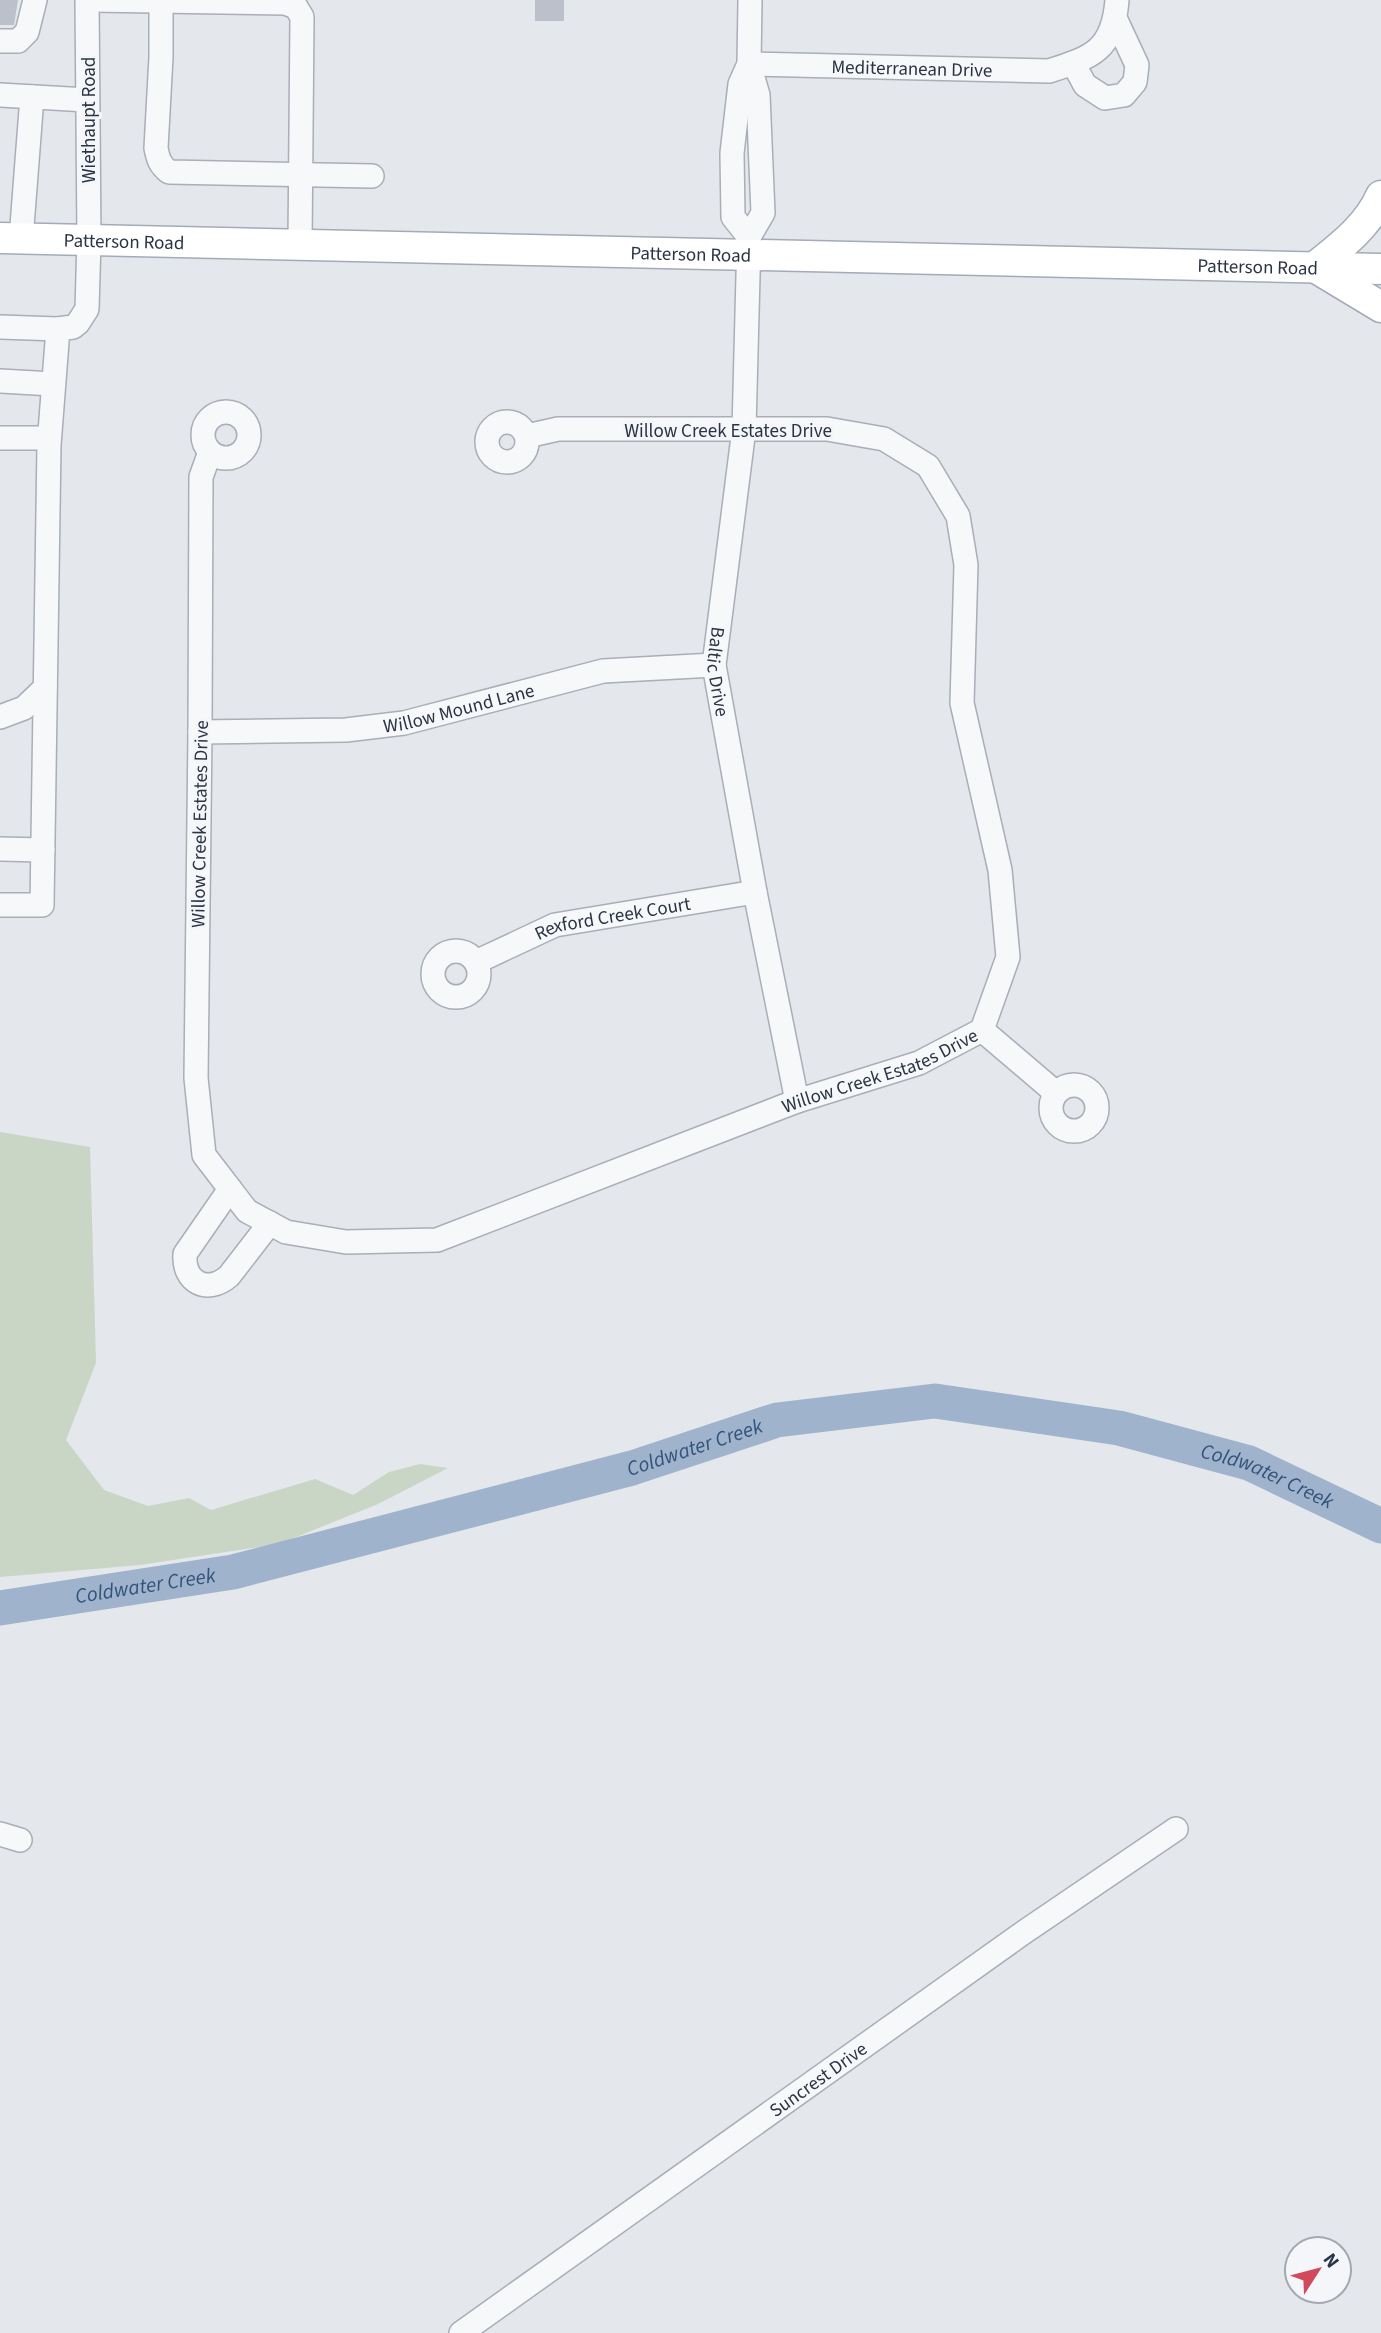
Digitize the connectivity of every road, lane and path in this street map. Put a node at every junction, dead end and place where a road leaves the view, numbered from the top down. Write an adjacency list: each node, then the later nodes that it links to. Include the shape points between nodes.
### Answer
1 (35, 0): 6 (street, via 27,32 18,41)
2 (89, 0): 4 (street); 11 (street, Wiethaupt Road)
3 (750, 0): 8 (street)
4 (161, 1): 12 (street, via 285,3 296,7 302,17); 12 (street, via 158,160 169,172)
5 (1116, 10): 7 (street, Mediterranean Drive, via 1097,52); 7 (street, Mediterranean Drive, via 1137,65 1135,82 1124,95 1105,98 1085,85)
6 (0, 41)
7 (1073, 63): 8 (street, Mediterranean Drive, via 1049,71)
8 (749, 64): 18 (street, via 740,84 732,153 733,217)
9 (0, 95): 10 (street)
10 (32, 97): 11 (street); 15 (street)
11 (87, 100): 16 (street, Wiethaupt Road)
12 (300, 174): 13 (street); 17 (street)
13 (372, 176)
14 (1381, 196): 19 (main road, via 1346,242)
15 (10, 238): 16 (main road, Patterson Road)
16 (89, 240): 17 (main road, Patterson Road); 23 (street, Wiethaupt Road, via 86,309 73,327)
17 (300, 244): 18 (main road, Patterson Road)
18 (749, 245): 19 (main road, Patterson Road); 26 (street, Baltic Drive)
19 (1315, 267): 20 (main road, Patterson Road); 21 (main road)
20 (1381, 269)
21 (1381, 307)
22 (0, 327): 23 (street)
23 (58, 329): 25 (street)
24 (0, 381): 25 (street)
25 (54, 384): 29 (street)
26 (744, 429): 27 (street, Willow Creek Estates Drive, via 558,429); 31 (street, Baltic Drive); 40 (street, Willow Creek Estates Drive, via 827,429 884,439 928,466 958,516 966,565 962,703 1000,870 1009,957)
27 (527, 436)
28 (0, 438): 29 (street)
29 (49, 438): 32 (street)
30 (210, 452): 34 (street, Willow Creek Estates Drive, via 201,477)
31 (714, 665): 34 (street, Willow Mound Lane, via 603,671 404,723 346,730); 37 (street, Baltic Drive)
32 (45, 688): 33 (street, via 24,708); 36 (street)
33 (0, 717)
34 (200, 732): 43 (street, Willow Creek Estates Drive, via 195,1078 204,1155)
35 (0, 849): 36 (street)
36 (43, 850): 38 (street, via 42,905)
37 (755, 892): 39 (street, Rexford Creek Court, via 555,925); 42 (street, Baltic Drive)
38 (0, 905)
39 (476, 962)
40 (982, 1030): 41 (street); 42 (street, Willow Creek Estates Drive, via 919,1063)
41 (1056, 1093)
42 (797, 1101): 44 (street, Willow Creek Estates Drive, via 437,1240 346,1242 286,1232)
43 (230, 1189): 44 (street, Willow Creek Estates Drive, via 247,1211); 44 (street, via 185,1254 187,1273 194,1280 202,1285 221,1283)
44 (270, 1223)
45 (1176, 1829): 46 (street, Suncrest Drive)
46 (461, 2333)

